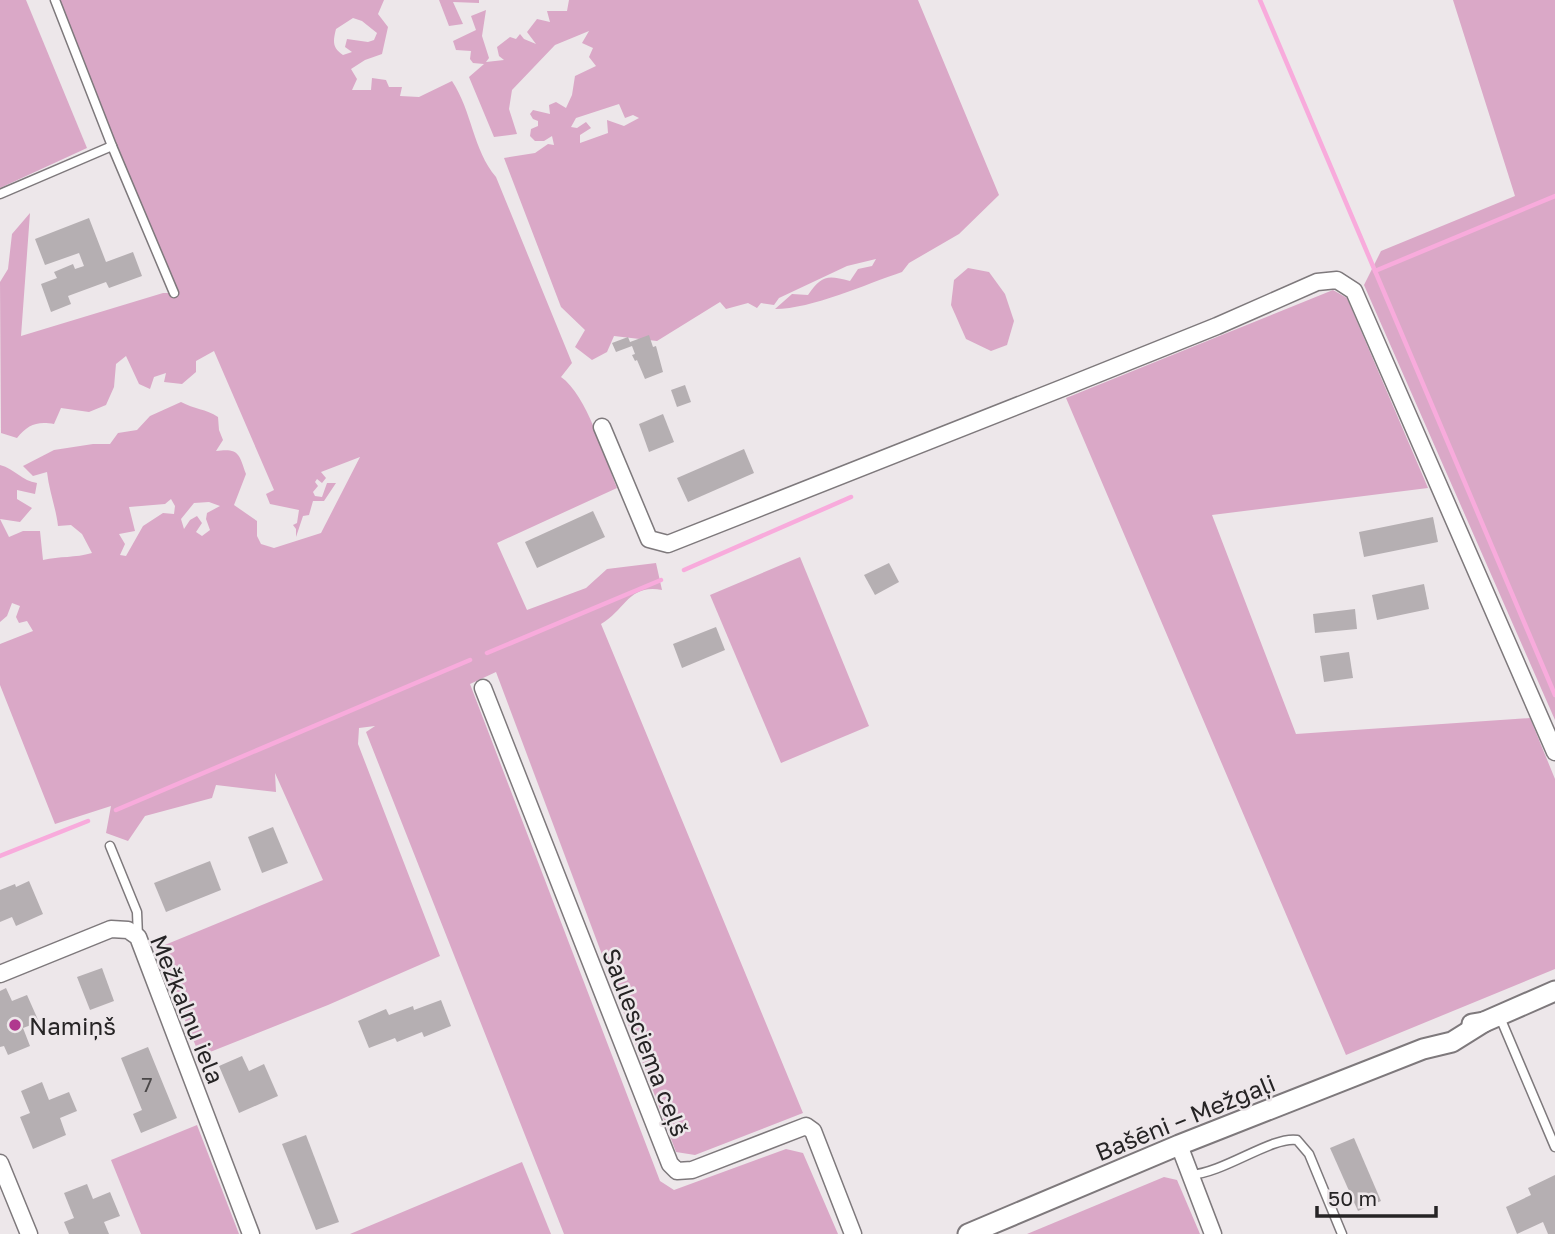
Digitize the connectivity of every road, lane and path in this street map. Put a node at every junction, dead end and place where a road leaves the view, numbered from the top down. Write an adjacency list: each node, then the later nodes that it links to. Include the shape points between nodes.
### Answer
1 (55, 0): 2 (lane)
2 (112, 146): 3 (lane); 4 (lane)
3 (0, 194)
4 (174, 293)
5 (602, 427): 7 (street, via 649,539 668,544 1317,282 1337,280 1354,291)
6 (483, 688): 19 (street, Saulesciema ceļš, via 670,1164 677,1171 692,1170 806,1126 813,1130)
7 (1555, 752)
8 (110, 846): 9 (lane, via 137,912)
9 (138, 937): 10 (street, Mežkalnu iela, via 128,930 111,929); 18 (street, Mežkalnu iela)
10 (0, 974)
11 (1555, 991): 12 (street, Bašēni – Mežgaļi)
12 (1492, 1018): 13 (street, Bašēni – Mežgaļi, via 1452,1042 1423,1049); 14 (lane)
13 (1179, 1145): 16 (street); 20 (street, Bašēni – Mežgaļi)
14 (1555, 1147)
15 (0, 1163): 17 (street)
16 (1191, 1175): 21 (street); 22 (lane, via 1216,1170 1283,1140 1297,1140 1309,1154)
17 (29, 1234)
18 (251, 1234)
19 (853, 1234)
20 (968, 1234)
21 (1213, 1234)
22 (1342, 1234)

